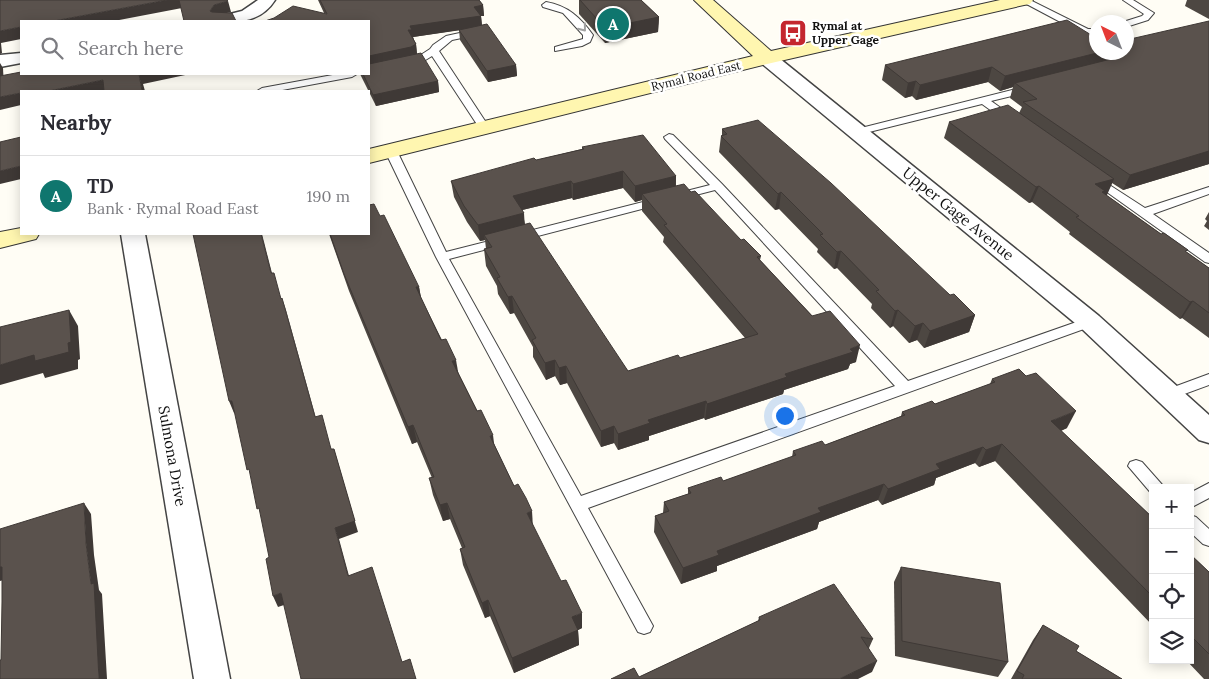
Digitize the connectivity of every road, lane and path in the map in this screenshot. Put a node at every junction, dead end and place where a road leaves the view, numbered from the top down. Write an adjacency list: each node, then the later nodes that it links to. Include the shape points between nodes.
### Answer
1 (267, 0): 6 (street, via 259,9)
2 (703, 0): 13 (main road, Upper Gage Avenue)
3 (1023, 0): 9 (lane); 13 (main road, Rymal Road East)
4 (1127, 0): 7 (lane, via 1149,13)
5 (546, 5): 10 (lane, one-way to 10, via 568,12 588,35 588,40)
6 (229, 20)
7 (1134, 21)
8 (485, 31): 11 (lane, via 449,38)
9 (1089, 32)
10 (558, 49)
11 (434, 51): 15 (lane, via 416,62); 20 (lane)
12 (20, 58): 14 (street)
13 (767, 58): 20 (main road, Rymal Road East); 22 (street, Upper Gage Avenue)
14 (0, 61)
15 (370, 71)
16 (347, 75): 18 (lane)
17 (1039, 86): 19 (lane)
18 (267, 90)
19 (982, 100): 21 (lane); 22 (lane)
20 (484, 128): 24 (main road, Rymal Road East)
21 (1023, 128)
22 (857, 132): 35 (street, Upper Gage Avenue)
23 (669, 137): 27 (lane)
24 (391, 151): 25 (main road, Rymal Road East); 33 (lane)
25 (370, 156)
26 (1087, 173): 29 (lane)
27 (718, 186): 33 (lane); 37 (lane)
28 (1209, 190): 29 (lane)
29 (1143, 213): 34 (lane)
30 (22, 235): 32 (main road)
31 (133, 235): 48 (street, Sulmona Drive)
32 (0, 240)
33 (442, 257): 44 (lane)
34 (1209, 259)
35 (1090, 322): 37 (lane); 38 (street, Upper Gage Avenue)
36 (1209, 379): 38 (lane)
37 (905, 387): 44 (lane)
38 (1168, 395): 39 (street, Upper Gage Avenue)
39 (1209, 432)
40 (1136, 466): 41 (lane)
41 (1153, 484)
42 (1209, 490): 43 (lane)
43 (1194, 499)
44 (576, 505): 47 (lane)
45 (1194, 526): 46 (lane)
46 (1209, 539)
47 (644, 626)
48 (212, 679)

